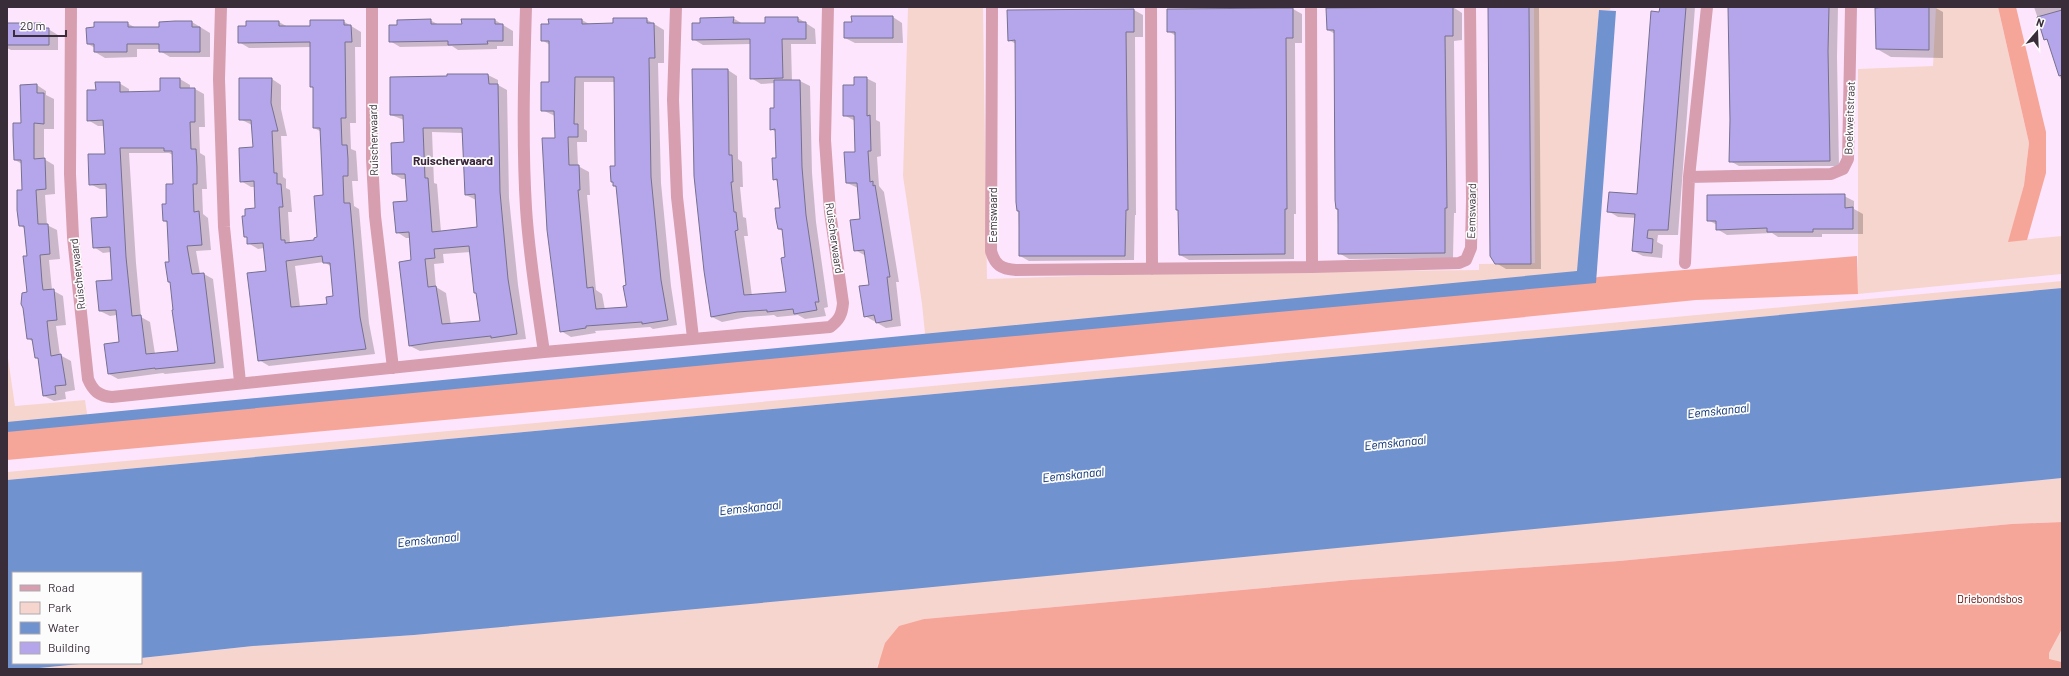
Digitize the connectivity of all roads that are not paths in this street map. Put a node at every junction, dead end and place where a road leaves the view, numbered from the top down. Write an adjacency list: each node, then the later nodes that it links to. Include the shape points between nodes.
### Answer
1 (71, 7): 20 (street, Ruischerwaard, via 70,174 73,237 88,379 92,388 101,396 112,397)
2 (221, 7): 20 (street, via 224,227)
3 (372, 7): 19 (street, Ruischerwaard, via 372,159 375,216)
4 (526, 7): 18 (street, via 523,129 526,207)
5 (676, 7): 17 (street, via 673,100 677,190)
6 (828, 7): 17 (street, Ruischerwaard, via 825,140 830,212 843,313 830,327)
7 (992, 7): 16 (street, Eemswaard, via 994,260 999,266 1016,270)
8 (1151, 7): 16 (street)
9 (1311, 7): 15 (street)
10 (1470, 7): 15 (street, Eemswaard, via 1472,199 1471,248 1466,260 1459,263)
11 (1707, 7): 13 (street)
12 (1851, 7): 13 (street, Boekweitstraat, via 1848,159 1843,169 1831,174)
13 (1689, 177): 14 (street)
14 (1685, 263)
15 (1312, 267): 16 (street, Eemswaard)
16 (1152, 269)
17 (693, 338): 18 (street, Ruischerwaard)
18 (544, 352): 19 (street, Ruischerwaard)
19 (393, 368): 20 (street, Ruischerwaard)
20 (240, 382)

